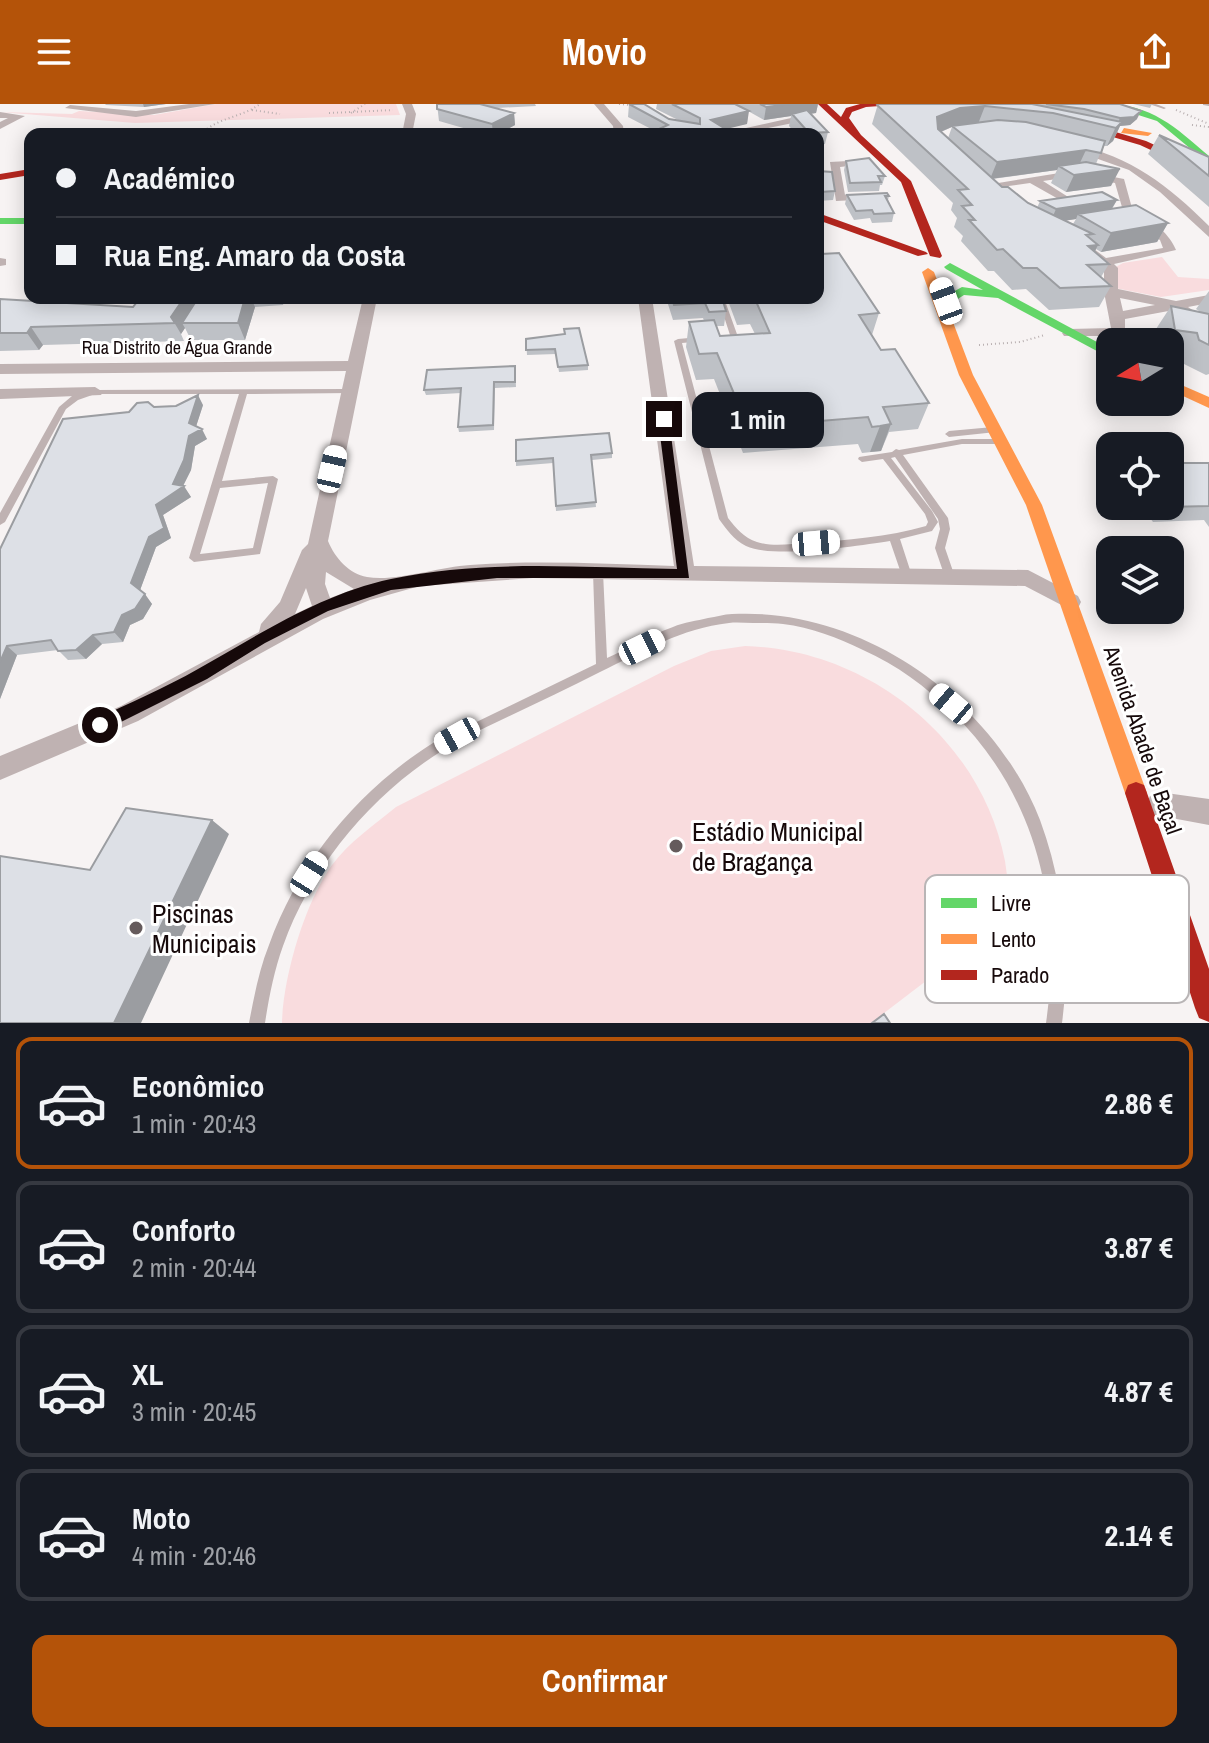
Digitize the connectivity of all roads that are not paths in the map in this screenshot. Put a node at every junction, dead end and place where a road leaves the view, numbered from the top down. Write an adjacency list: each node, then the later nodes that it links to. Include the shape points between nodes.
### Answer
1 (210, 104): 7 (street, via 136,114)
2 (599, 104): 15 (street)
3 (819, 104): 19 (main road, Avenida Abade de Baçal)
4 (904, 104): 19 (main road, via 849,110 845,118)
5 (1108, 104): 12 (main road)
6 (405, 106): 14 (street, via 411,114)
7 (70, 108)
8 (801, 112): 17 (street); 19 (main road)
9 (0, 115): 13 (street, via 20,116)
10 (744, 115): 16 (street)
11 (1058, 117): 12 (main road)
12 (1149, 123): 20 (main road); 22 (main road)
13 (0, 126)
14 (408, 128)
15 (618, 128)
16 (760, 128)
17 (767, 128)
18 (1057, 143): 39 (street, via 1101,151 1135,166 1161,183)
19 (861, 148): 27 (street, via 834,164 831,178 840,199); 38 (main road, Avenida Abade de Baçal, via 900,181); 43 (main road, Avenida Abade de Baçal, via 906,181)
20 (1209, 164)
21 (24, 173): 24 (main road)
22 (1209, 174)
23 (975, 176): 26 (street)
24 (0, 177)
25 (1033, 180): 26 (street); 30 (street); 33 (street, via 1078,173 1120,181)
26 (986, 186): 29 (street)
27 (880, 197)
28 (1084, 200): 30 (street)
29 (1006, 202)
30 (1069, 202): 32 (street)
31 (1109, 204): 33 (street)
32 (1042, 206)
33 (1131, 216): 37 (street); 37 (street, via 1104,226)
34 (824, 218): 40 (main road)
35 (0, 221): 36 (main road)
36 (24, 221)
37 (1146, 226): 42 (street, via 1165,238 1170,250)
38 (920, 227): 40 (main road); 43 (main road, Avenida Abade de Baçal)
39 (1209, 233)
40 (869, 235): 43 (main road)
41 (1079, 246): 42 (street)
42 (1103, 262): 44 (street, via 1111,268)
43 (932, 263): 45 (main road); 47 (main road, Avenida Abade de Baçal); 66 (main road, Avenida Abade de Baçal, via 961,362)
44 (1111, 292): 51 (street); 52 (street)
45 (1006, 299): 47 (main road, via 969,291 952,294); 55 (main road)
46 (1209, 299): 51 (street)
47 (946, 301): 66 (main road, Avenida Abade de Baçal)
48 (369, 304): 58 (street)
49 (646, 304): 74 (street)
50 (723, 304): 71 (lane, via 734,337 678,341 724,519 738,539 763,548)
51 (1176, 305): 52 (street); 53 (street)
52 (1118, 316): 54 (street)
53 (1209, 327)
54 (1117, 328)
55 (1061, 333): 56 (street); 57 (main road)
56 (1096, 336)
57 (1096, 348)
58 (355, 366): 59 (street, Rua Distrito de Água Grande); 60 (street)
59 (0, 369)
60 (349, 391): 63 (lane); 72 (street)
61 (1184, 391): 65 (main road)
62 (95, 392): 63 (lane); 64 (street); 70 (lane, via 63,407)
63 (244, 392): 69 (lane)
64 (0, 394)
65 (1209, 403)
66 (1002, 437): 67 (lane, via 943,438); 78 (main road, Avenida Abade de Baçal, via 1047,506)
67 (891, 454): 68 (lane); 71 (lane, via 933,522 917,534); 76 (lane, via 943,518 940,548)
68 (862, 459)
69 (216, 485): 69 (lane, via 194,558 257,551 273,479)
70 (0, 522)
71 (894, 537): 75 (lane)
72 (317, 539): 79 (street, via 324,557 343,576); 80 (street, via 315,584); 81 (street, via 288,607)
73 (598, 572): 74 (street); 79 (street, via 497,573); 82 (lane)
74 (685, 574): 75 (street)
75 (907, 576): 76 (street)
76 (950, 577): 77 (street)
77 (999, 578): 78 (street); 78 (street)
78 (1071, 584): 84 (main road, Avenida Abade de Baçal); 88 (main road, Avenida Abade de Baçal)
79 (387, 586): 80 (street)
80 (323, 607): 81 (street)
81 (260, 639): 83 (street, via 202,675)
82 (602, 666): 87 (lane, via 703,620 766,617 842,634 914,672 981,735 1033,820); 92 (lane, via 433,749 349,823 299,890 276,940)
83 (0, 768)
84 (1159, 805): 85 (street); 86 (main road, Avenida Abade de Baçal)
85 (1209, 812)
86 (1179, 859)
87 (1047, 875)
88 (1166, 875)
89 (1189, 947): 91 (main road, Avenida Abade de Baçal)
90 (1058, 1003): 93 (lane)
91 (1209, 1008)
92 (257, 1023)
93 (1054, 1023)

